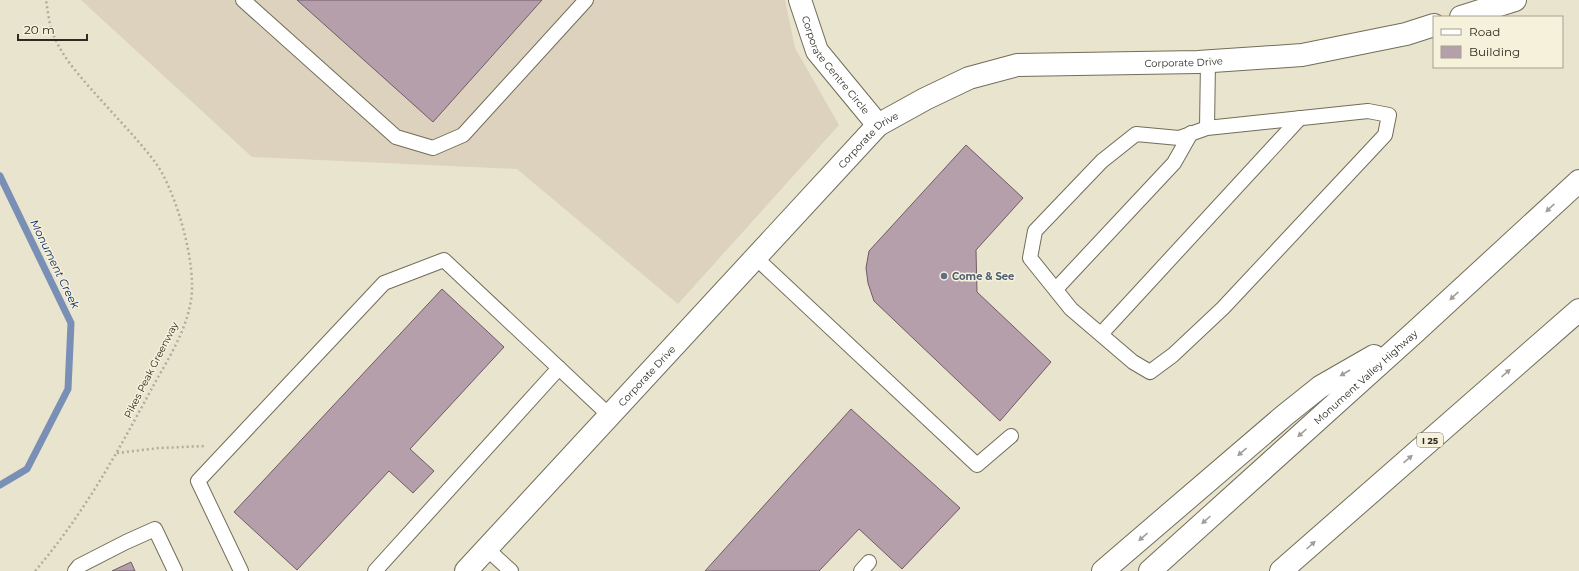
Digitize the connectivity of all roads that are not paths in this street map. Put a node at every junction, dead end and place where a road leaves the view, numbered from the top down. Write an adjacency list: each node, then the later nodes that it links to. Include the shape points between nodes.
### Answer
1 (242, 0): 2 (lane, via 396,137 433,148 463,135)
2 (586, 0)
3 (800, 0): 9 (main road, Corporate Centre Circle, via 817,51)
4 (1515, 0): 5 (main road)
5 (1464, 16)
6 (1433, 25): 7 (main road, Corporate Drive, via 1406,34 1302,55)
7 (1208, 61): 9 (main road, Corporate Drive, via 1017,65 968,78); 10 (lane)
8 (1300, 118): 10 (lane); 17 (lane); 17 (lane, via 1368,111 1389,115 1385,135 1223,308 1173,355 1150,372 1133,362)
9 (878, 125): 13 (main road, Corporate Drive)
10 (1207, 128): 11 (lane)
11 (1191, 133): 14 (lane, via 1174,163); 14 (lane, via 1179,138 1136,134 1102,161 1035,231 1030,258)
12 (1579, 181): 16 (main road, Monument Valley Highway, one-way to 16)
13 (756, 258): 19 (main road, Corporate Drive); 20 (lane, via 977,465)
14 (1056, 289): 17 (lane, via 1071,308)
15 (1579, 310): 30 (main road, I 25, one-way to 15)
16 (1415, 332): 28 (main road, one-way to 28, via 1320,388); 29 (main road, Monument Valley Highway, one-way to 29)
17 (1101, 334)
18 (559, 368): 19 (lane); 24 (lane, via 444,260 384,283 198,481); 25 (lane)
19 (610, 416): 21 (main road, Corporate Drive)
20 (1011, 436)
21 (487, 548): 26 (main road, Corporate Drive); 27 (lane)
22 (75, 571): 23 (lane, via 79,566 155,529)
23 (175, 571)
24 (241, 571)
25 (374, 571)
26 (466, 571)
27 (511, 571)
28 (1103, 571)
29 (1150, 571)
30 (1281, 571)

